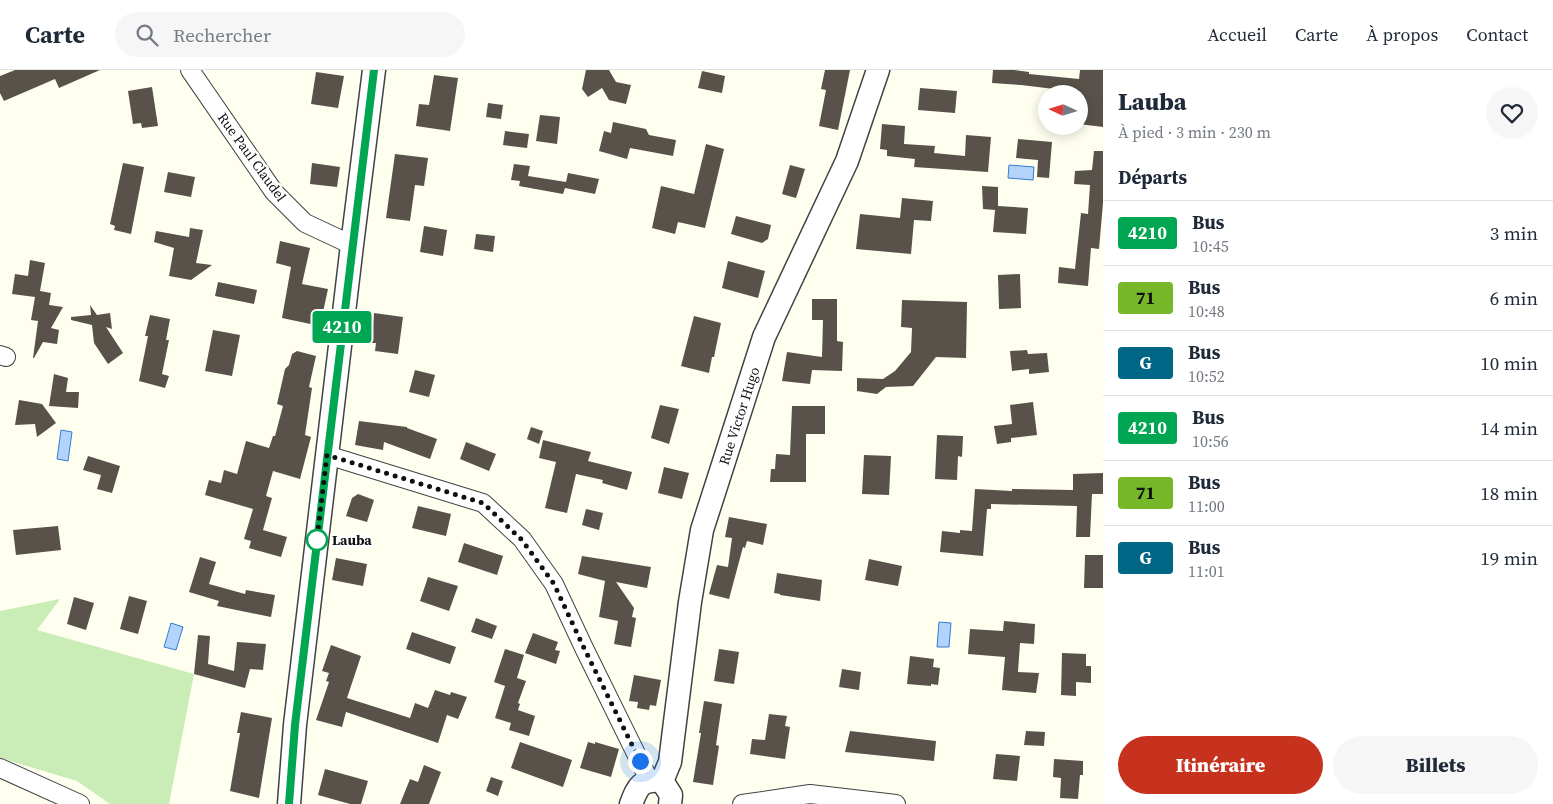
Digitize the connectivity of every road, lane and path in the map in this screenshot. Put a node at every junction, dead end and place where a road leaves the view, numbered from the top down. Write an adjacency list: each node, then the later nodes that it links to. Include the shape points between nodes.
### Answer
1 (190, 70): 4 (street, Rue Paul Claudel, via 274,192 305,223)
2 (374, 70): 4 (street)
3 (878, 70): 7 (street, Rue Victor Hugo, via 847,161 764,337 705,522 690,602)
4 (352, 245): 5 (street)
5 (327, 455): 7 (street, via 483,503 522,540 554,584 584,648); 9 (street, via 295,725)
6 (0, 768): 8 (street)
7 (666, 793): 10 (street, via 638,786)
8 (80, 804)
9 (289, 804)
10 (631, 804)
11 (742, 804): 12 (street, via 810,794)
12 (896, 804)

